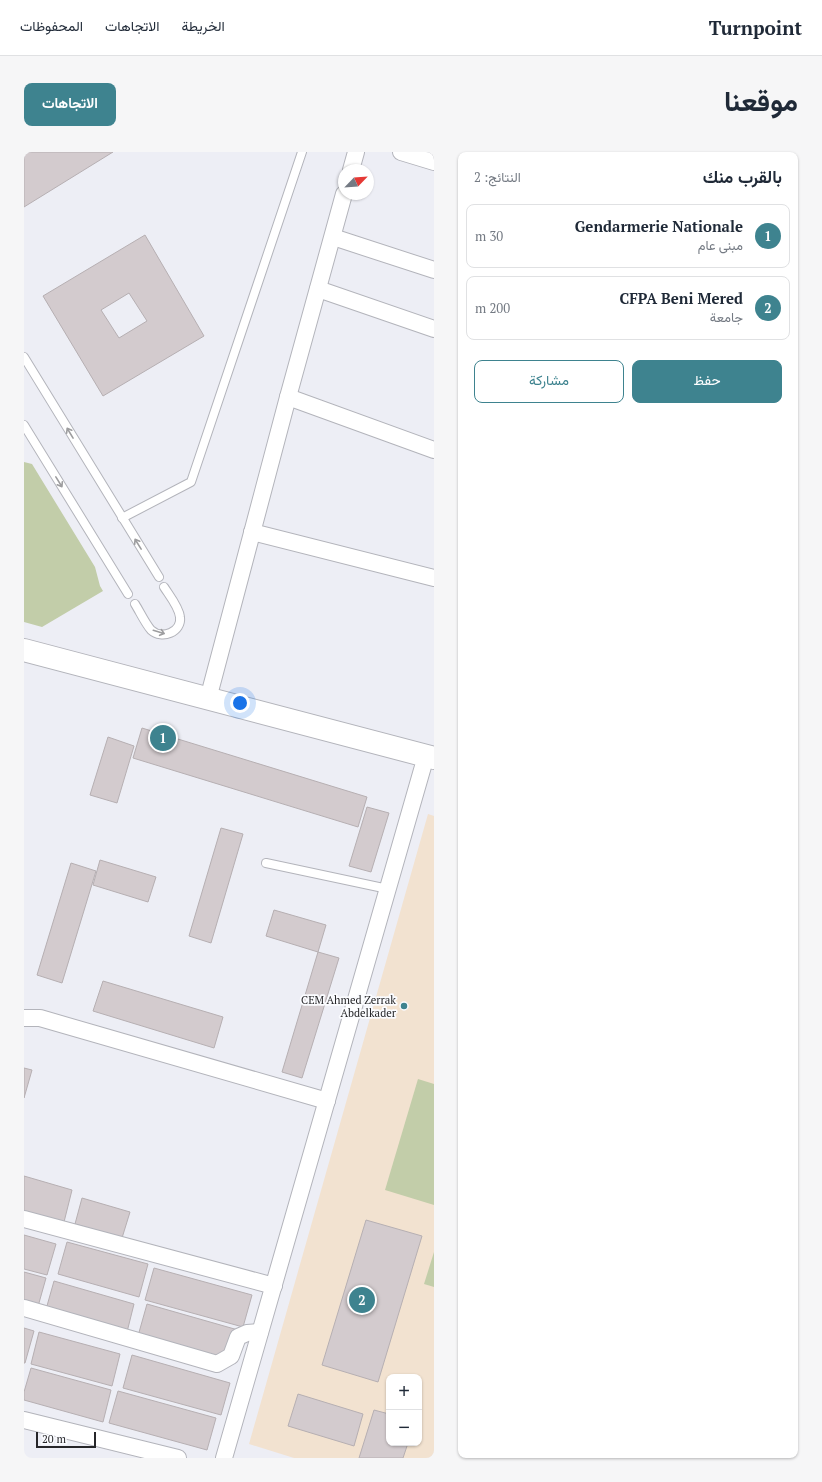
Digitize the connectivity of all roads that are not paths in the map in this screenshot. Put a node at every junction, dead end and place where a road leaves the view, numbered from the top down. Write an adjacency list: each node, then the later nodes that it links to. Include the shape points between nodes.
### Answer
1 (302, 152): 15 (lane, via 191,482)
2 (356, 152): 5 (street)
3 (402, 152): 4 (street)
4 (434, 162)
5 (353, 164)
6 (342, 200): 7 (street)
7 (333, 237): 8 (street); 9 (street)
8 (434, 270)
9 (318, 289): 10 (street); 12 (street)
10 (434, 329)
11 (24, 357): 15 (lane, one-way to 11)
12 (288, 397): 14 (street); 16 (street)
13 (24, 425): 20 (lane, one-way to 20)
14 (434, 450)
15 (122, 518): 17 (lane, one-way to 15)
16 (252, 532): 18 (street); 23 (street)
17 (158, 577)
18 (434, 578)
19 (164, 587): 21 (lane, one-way to 19, via 152,630 163,635 170,634 180,619)
20 (128, 594)
21 (134, 604)
22 (24, 650): 23 (street)
23 (208, 699): 24 (street)
24 (430, 757): 26 (street)
25 (266, 863): 26 (lane)
26 (388, 889): 28 (street)
27 (24, 1018): 28 (street, via 40,1018)
28 (327, 1101): 30 (street)
29 (24, 1219): 30 (street)
30 (274, 1286): 32 (street)
31 (24, 1308): 32 (street, via 217,1364 230,1356 238,1337)
32 (260, 1332): 35 (street)
33 (24, 1420): 34 (street)
34 (178, 1458)
35 (224, 1458)

